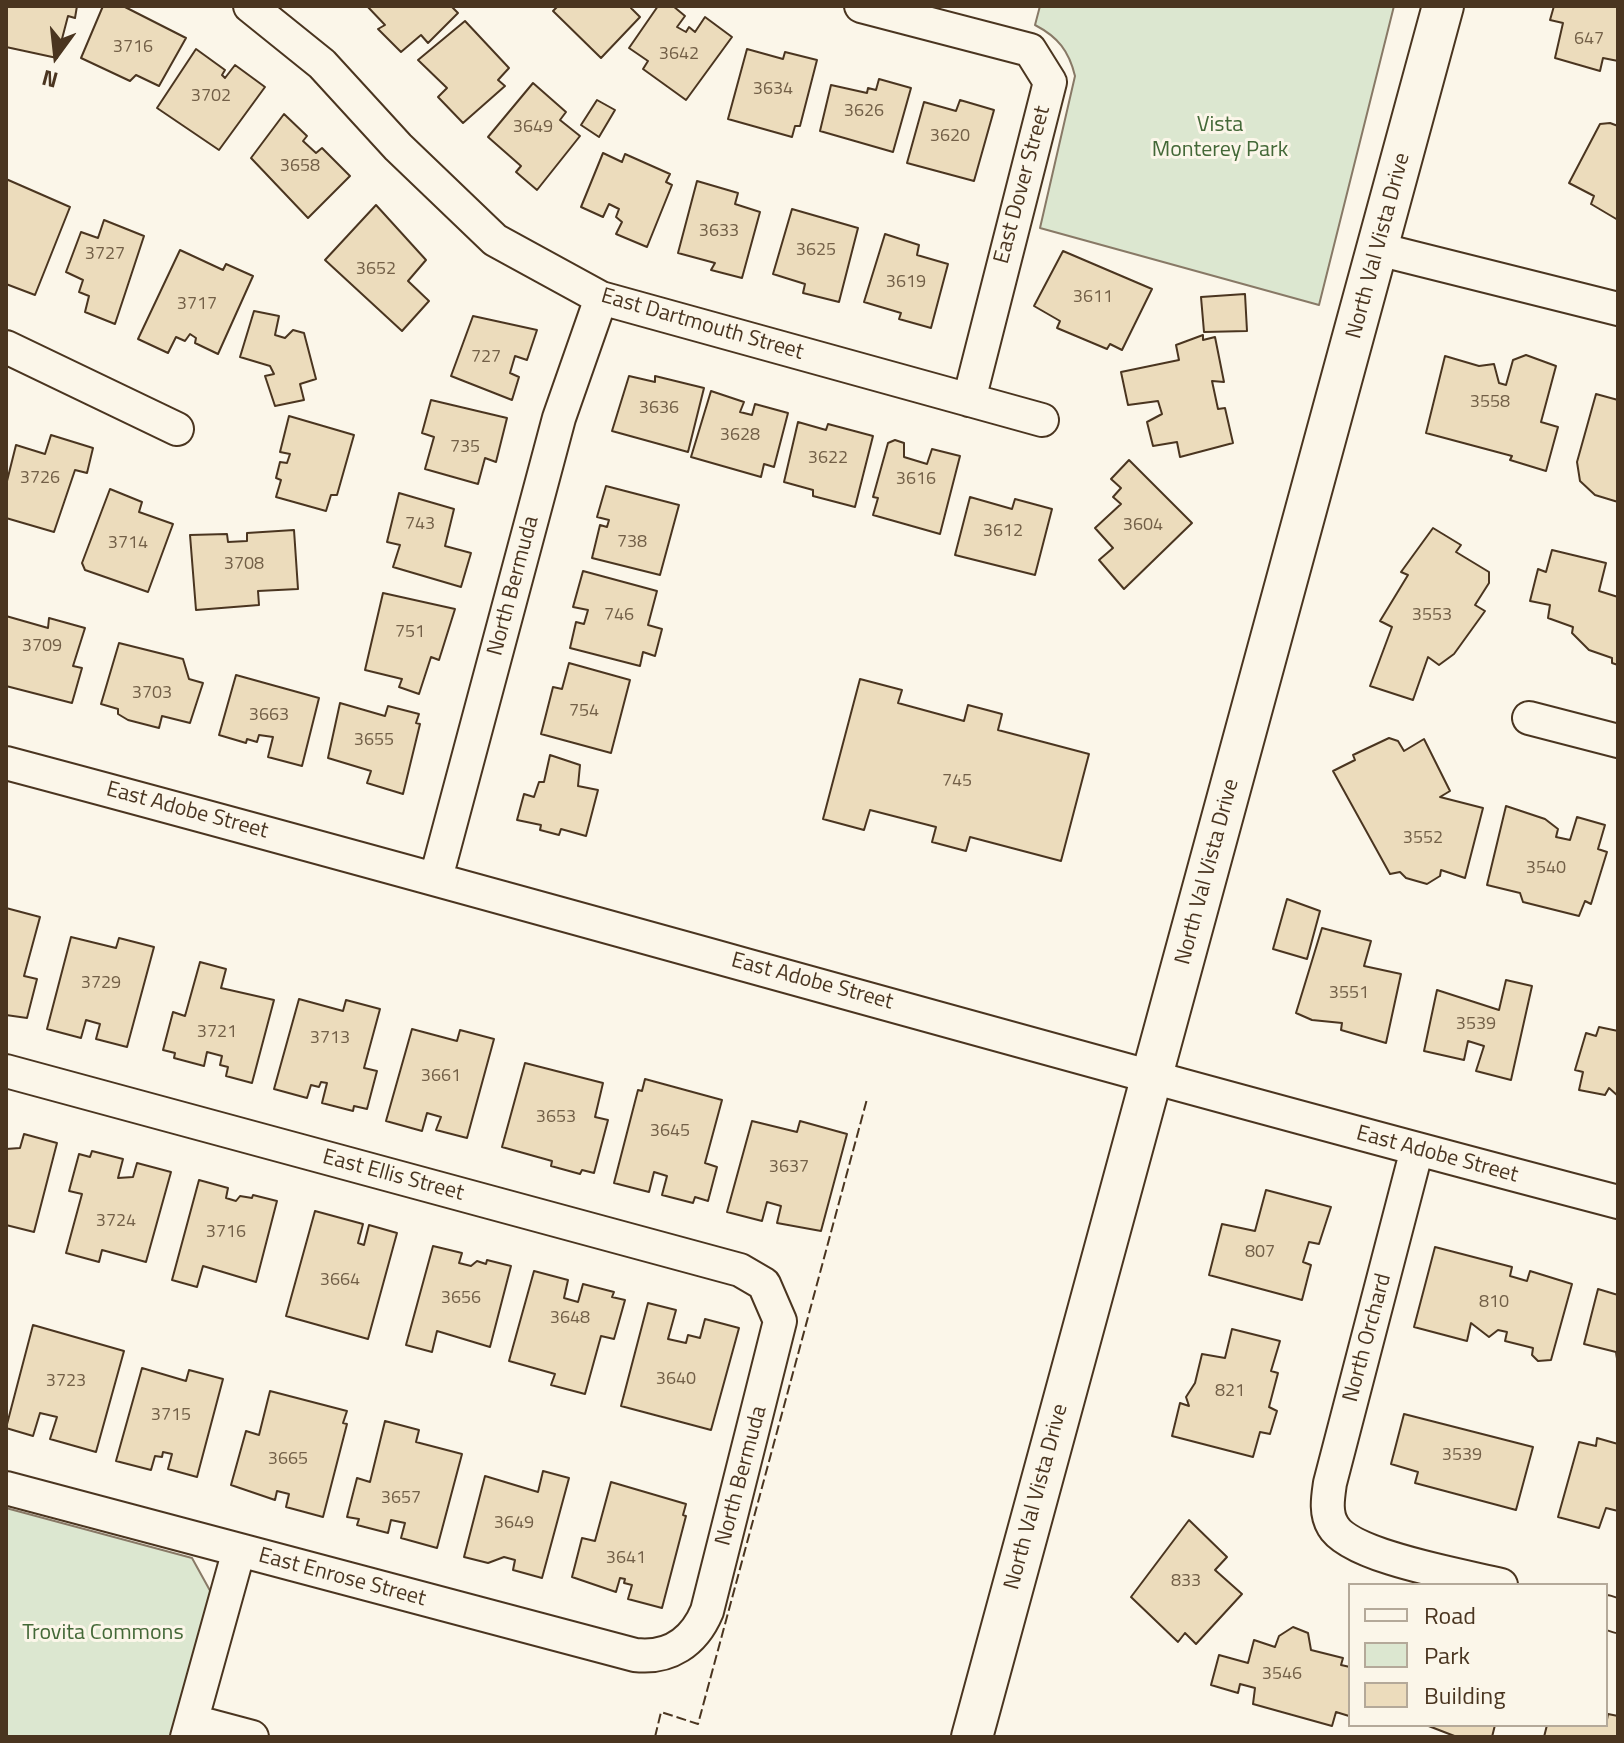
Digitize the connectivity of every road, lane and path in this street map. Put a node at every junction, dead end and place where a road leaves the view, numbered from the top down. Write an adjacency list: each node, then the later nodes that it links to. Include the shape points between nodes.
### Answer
1 (250, 6): 5 (street, East Dartmouth Street, via 322,64 495,240)
2 (861, 6): 8 (street, East Dover Street, via 1030,50 1050,82)
3 (1443, 6): 4 (main road, North Val Vista Drive)
4 (1378, 249): 6 (street); 16 (main road, North Val Vista Drive)
5 (601, 298): 8 (street, East Dartmouth Street); 14 (street, North Bermuda, via 559,418)
6 (1618, 309)
7 (6, 347): 10 (street)
8 (969, 400): 9 (street, East Dartmouth Street)
9 (1042, 420)
10 (177, 429)
11 (1529, 718): 12 (street)
12 (1618, 741)
13 (6, 763): 14 (street, East Adobe Street)
14 (436, 878): 16 (street, East Adobe Street)
15 (6, 1071): 19 (street, East Ellis Street, via 740,1270 764,1284)
16 (1151, 1077): 17 (street, East Adobe Street); 26 (main road, North Val Vista Drive)
17 (1417, 1149): 18 (street, East Adobe Street); 22 (street, North Orchard, via 1330,1483 1328,1513 1333,1528 1358,1547)
18 (1618, 1202)
19 (771, 1295): 23 (street, North Bermuda, via 780,1334 760,1411 707,1611)
20 (6, 1488): 21 (street, East Enrose Street)
21 (239, 1550): 23 (street, East Enrose Street, via 635,1655 648,1657); 24 (street)
22 (1493, 1583)
23 (678, 1648)
24 (189, 1729): 25 (street)
25 (252, 1737)
26 (972, 1737)

